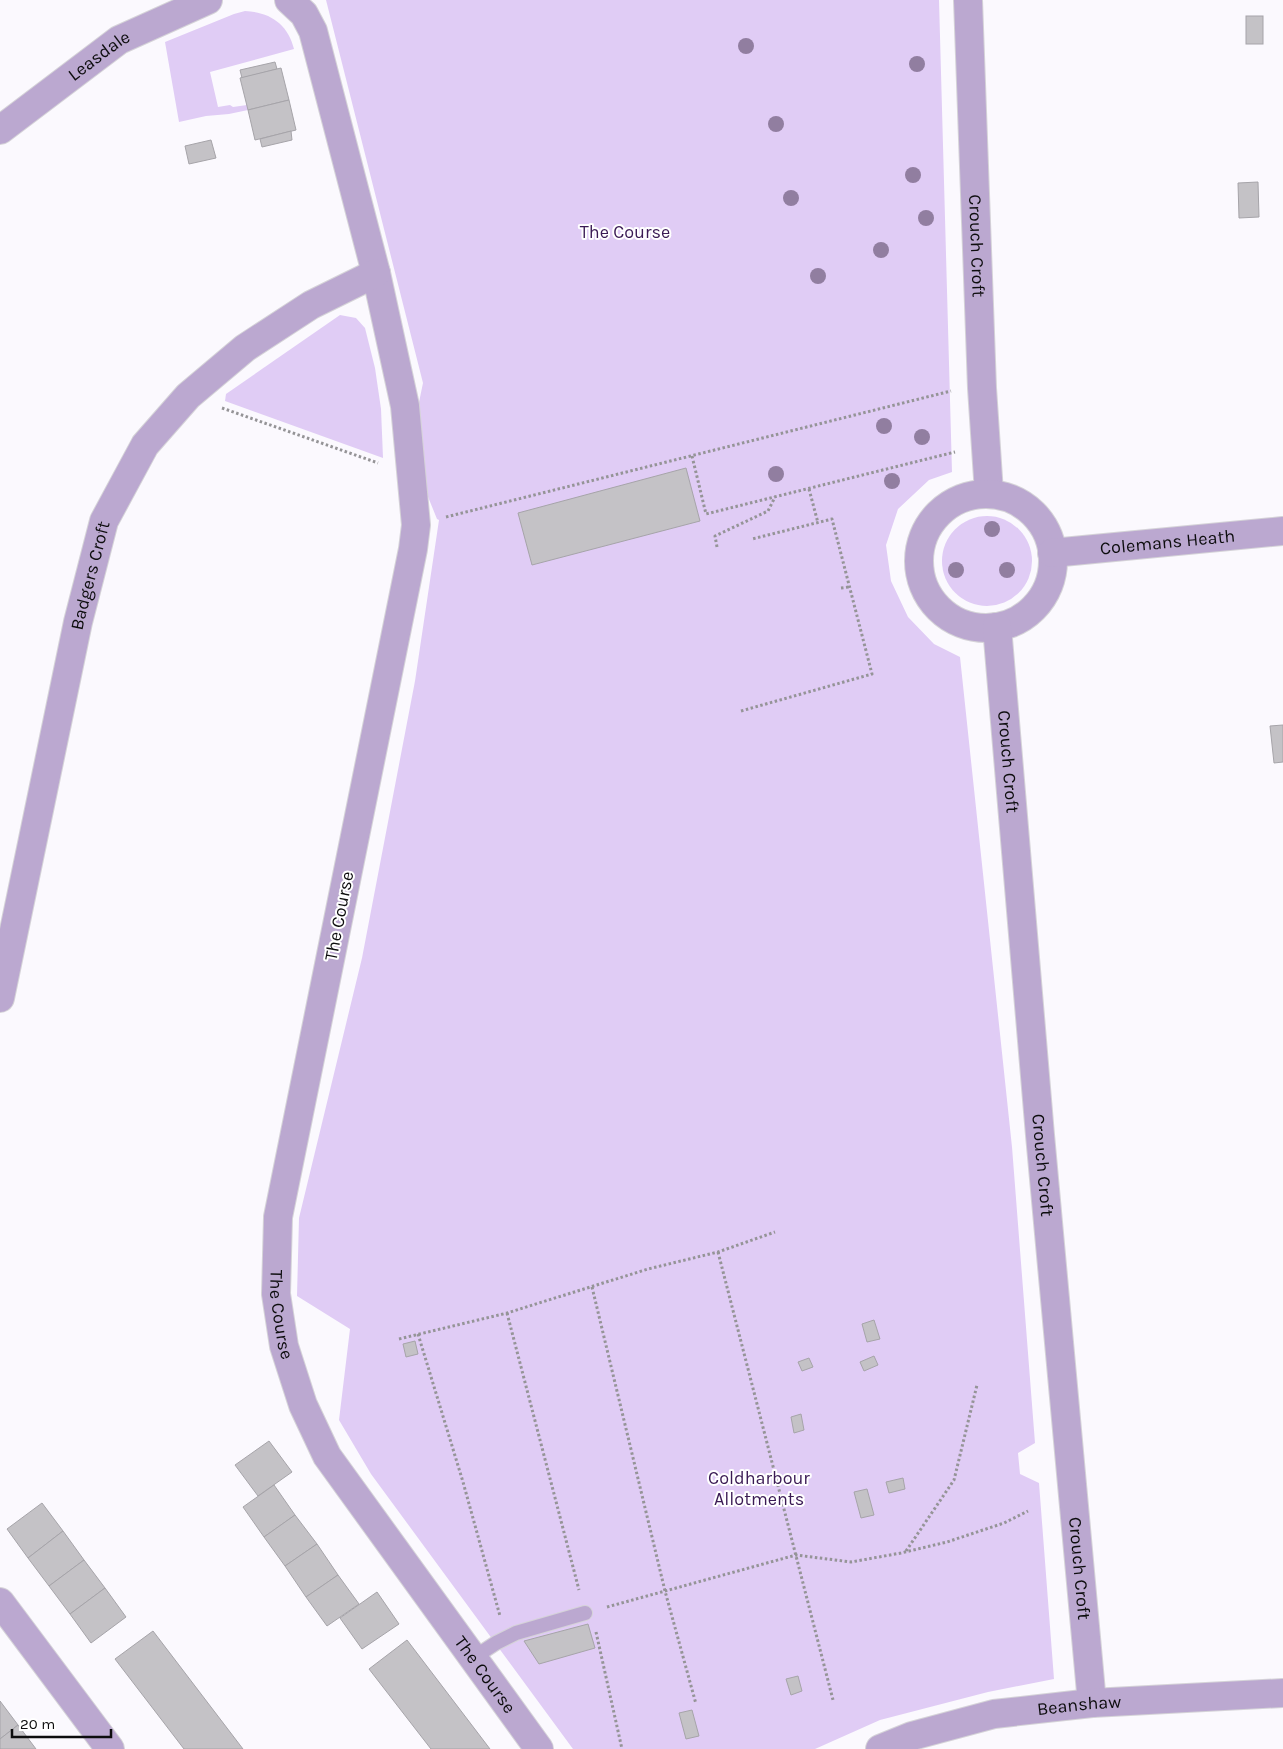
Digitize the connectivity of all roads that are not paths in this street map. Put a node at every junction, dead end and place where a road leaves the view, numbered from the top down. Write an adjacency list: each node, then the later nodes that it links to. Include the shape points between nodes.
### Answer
1 (208, 0): 4 (street, Leasdale, via 119,40)
2 (289, 0): 5 (street, The Course, via 313,31)
3 (968, 0): 6 (street, Crouch Croft, via 982,388)
4 (0, 130)
5 (376, 274): 10 (street, Badgers Croft, via 303,310 244,348 188,396 145,445 104,521 78,622); 13 (street, The Course, via 405,406 416,525 278,1217 276,1294 286,1354 303,1405 327,1456)
6 (989, 493): 8 (street, via 1013,499 1032,511 1046,529); 9 (street, via 953,502 935,517 923,537 918,560 922,583 934,604 952,619 974,627)
7 (1283, 531): 8 (street, Colemans Heath)
8 (1052, 552): 9 (street, via 1050,583 1038,604 1021,619)
9 (997, 627): 15 (street, Crouch Croft)
10 (0, 998)
11 (0, 1602): 16 (street)
12 (588, 1612): 13 (lane, via 516,1633)
13 (473, 1658): 17 (street, The Course)
14 (1283, 1693): 15 (street, Beanshaw)
15 (1092, 1703): 18 (street, Beanshaw, via 994,1714 912,1736)
16 (110, 1749)
17 (538, 1749)
18 (880, 1749)

